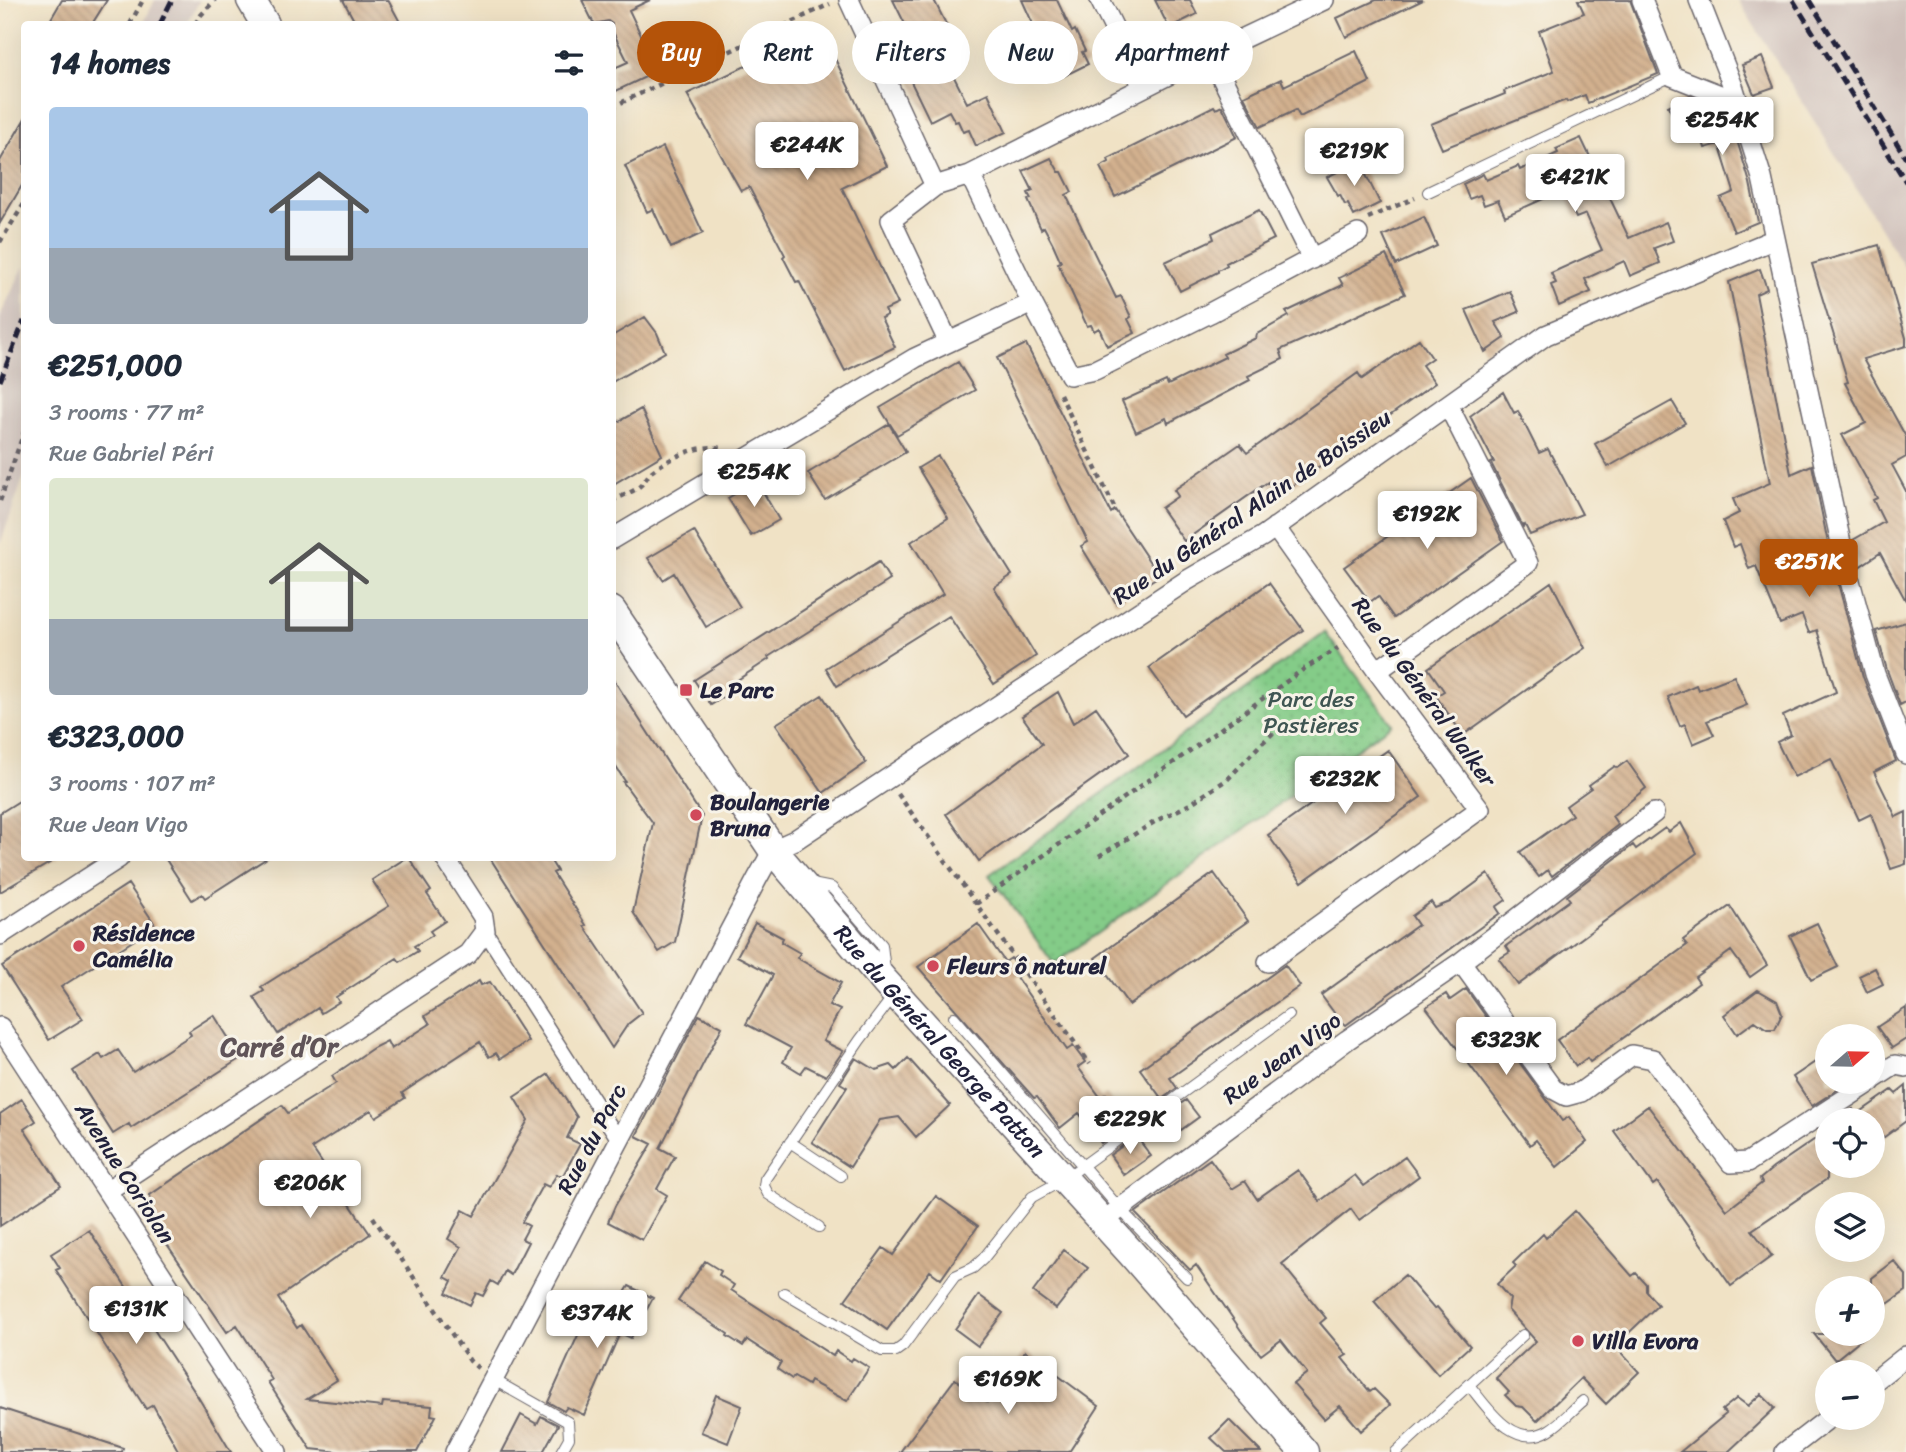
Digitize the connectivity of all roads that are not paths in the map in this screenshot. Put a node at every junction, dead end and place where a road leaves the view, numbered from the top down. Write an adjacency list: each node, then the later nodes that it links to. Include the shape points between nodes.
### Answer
1 (251, 0): 7 (main road)
2 (849, 0): 15 (street)
3 (1100, 0): 12 (street)
4 (1324, 0): 8 (street)
5 (1642, 0): 9 (street)
6 (1699, 0): 13 (street)
7 (263, 21)
8 (1253, 34)
9 (1672, 76): 13 (street); 16 (lane)
10 (1149, 84): 12 (street)
11 (1225, 84): 19 (street)
12 (1143, 87): 14 (street)
13 (1738, 102): 18 (street)
14 (970, 175): 15 (street); 20 (street)
15 (935, 186): 21 (street, via 891,220)
16 (1428, 192)
17 (1357, 233): 19 (street)
18 (1775, 239): 22 (street, Rue du Général Alain de Boissieu, via 1546,335); 27 (street, via 1846,566 1875,674)
19 (1312, 258): 20 (street, via 1095,370 1070,375)
20 (1032, 303): 21 (street)
21 (948, 341): 24 (street)
22 (1448, 405): 23 (street, Rue du Général Alain de Boissieu); 26 (street, via 1528,564)
23 (1275, 527): 26 (street, Rue du Général Walker); 29 (street, Rue du Général Alain de Boissieu)
24 (616, 537)
25 (616, 617): 29 (main road, Rue du Général George Patton)
26 (1377, 671): 34 (street, Rue du Général Walker, via 1480,809)
27 (1906, 754)
28 (1654, 813): 35 (street, Rue Jean Vigo)
29 (773, 850): 36 (main road, Rue du Général George Patton); 43 (street, Rue du Parc)
30 (114, 861): 33 (street)
31 (447, 861): 32 (street, via 483,917)
32 (485, 931): 43 (street); 47 (street, via 468,954)
33 (0, 936)
34 (1268, 962)
35 (1461, 962): 42 (street, via 1553,1089 1566,1096 1581,1092 1632,1055 1653,1059 1731,1163 1748,1162); 48 (street, Rue Jean Vigo, via 1347,1040)
36 (891, 989): 44 (lane); 45 (main road, Rue du Général George Patton)
37 (1289, 1015): 45 (lane)
38 (954, 1017): 45 (lane)
39 (0, 1027): 47 (street, Avenue Coriolan)
40 (1906, 1067): 41 (street, via 1895,1065)
41 (1885, 1072)
42 (1852, 1094)
43 (619, 1140): 55 (street, Rue du Parc)
44 (790, 1142): 46 (lane); 49 (lane, via 764,1186 768,1195)
45 (1073, 1172): 48 (main road, Rue du Général George Patton); 51 (lane, via 1032,1197 983,1259 955,1276 896,1351 882,1351)
46 (841, 1176)
47 (108, 1190): 60 (street, Avenue Coriolan)
48 (1111, 1216): 50 (lane); 59 (main road, Rue du Général George Patton)
49 (819, 1227)
50 (1187, 1278)
51 (784, 1293)
52 (1523, 1335): 56 (lane)
53 (1906, 1356): 54 (street)
54 (1885, 1373)
55 (494, 1380): 61 (street, Rue du Parc); 62 (lane, via 568,1422 569,1438)
56 (1469, 1385): 57 (lane, via 1506,1427 1530,1435 1548,1431); 63 (lane)
57 (1583, 1401)
58 (1815, 1429): 64 (street)
59 (1299, 1450)
60 (277, 1452)
61 (455, 1452)
62 (561, 1452)
63 (1396, 1452)
64 (1785, 1452)

